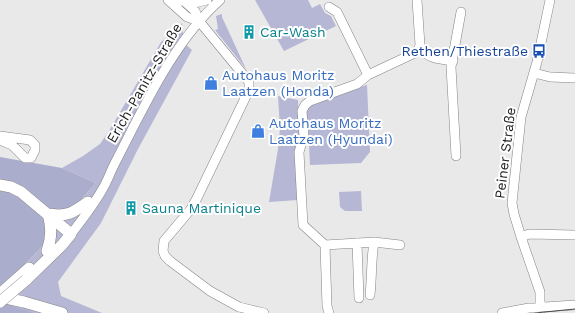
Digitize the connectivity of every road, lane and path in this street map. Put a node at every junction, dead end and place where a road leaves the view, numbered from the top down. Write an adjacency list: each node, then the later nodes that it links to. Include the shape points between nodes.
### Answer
1 (168, 0): 10 (street, via 187,17)
2 (176, 0): 7 (street)
3 (206, 0): 7 (street)
4 (220, 0): 10 (street, Erich-Panitz-Straße)
5 (417, 0): 11 (street)
6 (550, 0): 13 (street, Peiner Straße)
7 (186, 3): 10 (street, via 195,10)
8 (329, 7): 14 (street, via 337,12)
9 (461, 12): 12 (street)
10 (199, 21): 19 (street, Erich-Panitz-Straße, via 176,52); 40 (street, via 249,82 250,90 197,198 162,246 165,256 210,291 239,306)
11 (419, 48): 12 (street, via 432,58); 14 (street, via 417,52)
12 (453, 61): 18 (street, via 451,67)
13 (534, 74): 15 (street); 25 (street, Peiner Straße, via 521,117 512,203)
14 (368, 75): 28 (street, via 357,84 310,101 302,112 304,136 299,152 303,225)
15 (575, 78)
16 (0, 136): 17 (street, via 30,140 35,145 35,150 31,158 25,158 12,145)
17 (0, 140)
18 (456, 156)
19 (113, 167): 21 (street, Erich-Panitz-Straße); 23 (street, Erich-Panitz-Straße, via 100,194)
20 (0, 185): 22 (main road, via 20,192)
21 (88, 202): 22 (main road, via 67,215); 23 (street, Erich-Panitz-Straße)
22 (48, 214): 23 (main road); 30 (main road, via 52,233)
23 (68, 232): 30 (main road, Erich-Panitz-Straße); 31 (main road, Erich-Panitz-Straße, via 62,245)
24 (575, 235): 25 (street, via 529,234)
25 (521, 237): 37 (street, Peiner Straße, via 540,292)
26 (374, 242): 27 (street); 29 (street); 32 (street)
27 (357, 243): 28 (street); 34 (street)
28 (325, 245): 41 (street, via 327,306)
29 (400, 245)
30 (47, 251): 31 (main road, Erich-Panitz-Straße)
31 (22, 279): 33 (main road, Erich-Panitz-Straße, bridge)
32 (370, 295)
33 (0, 297): 35 (main road)
34 (359, 298)
35 (24, 302): 38 (main road); 39 (main road)
36 (575, 305): 37 (street)
37 (540, 310): 42 (street)
38 (48, 313)
39 (62, 313)
40 (264, 313)
41 (330, 313)
42 (502, 313)

